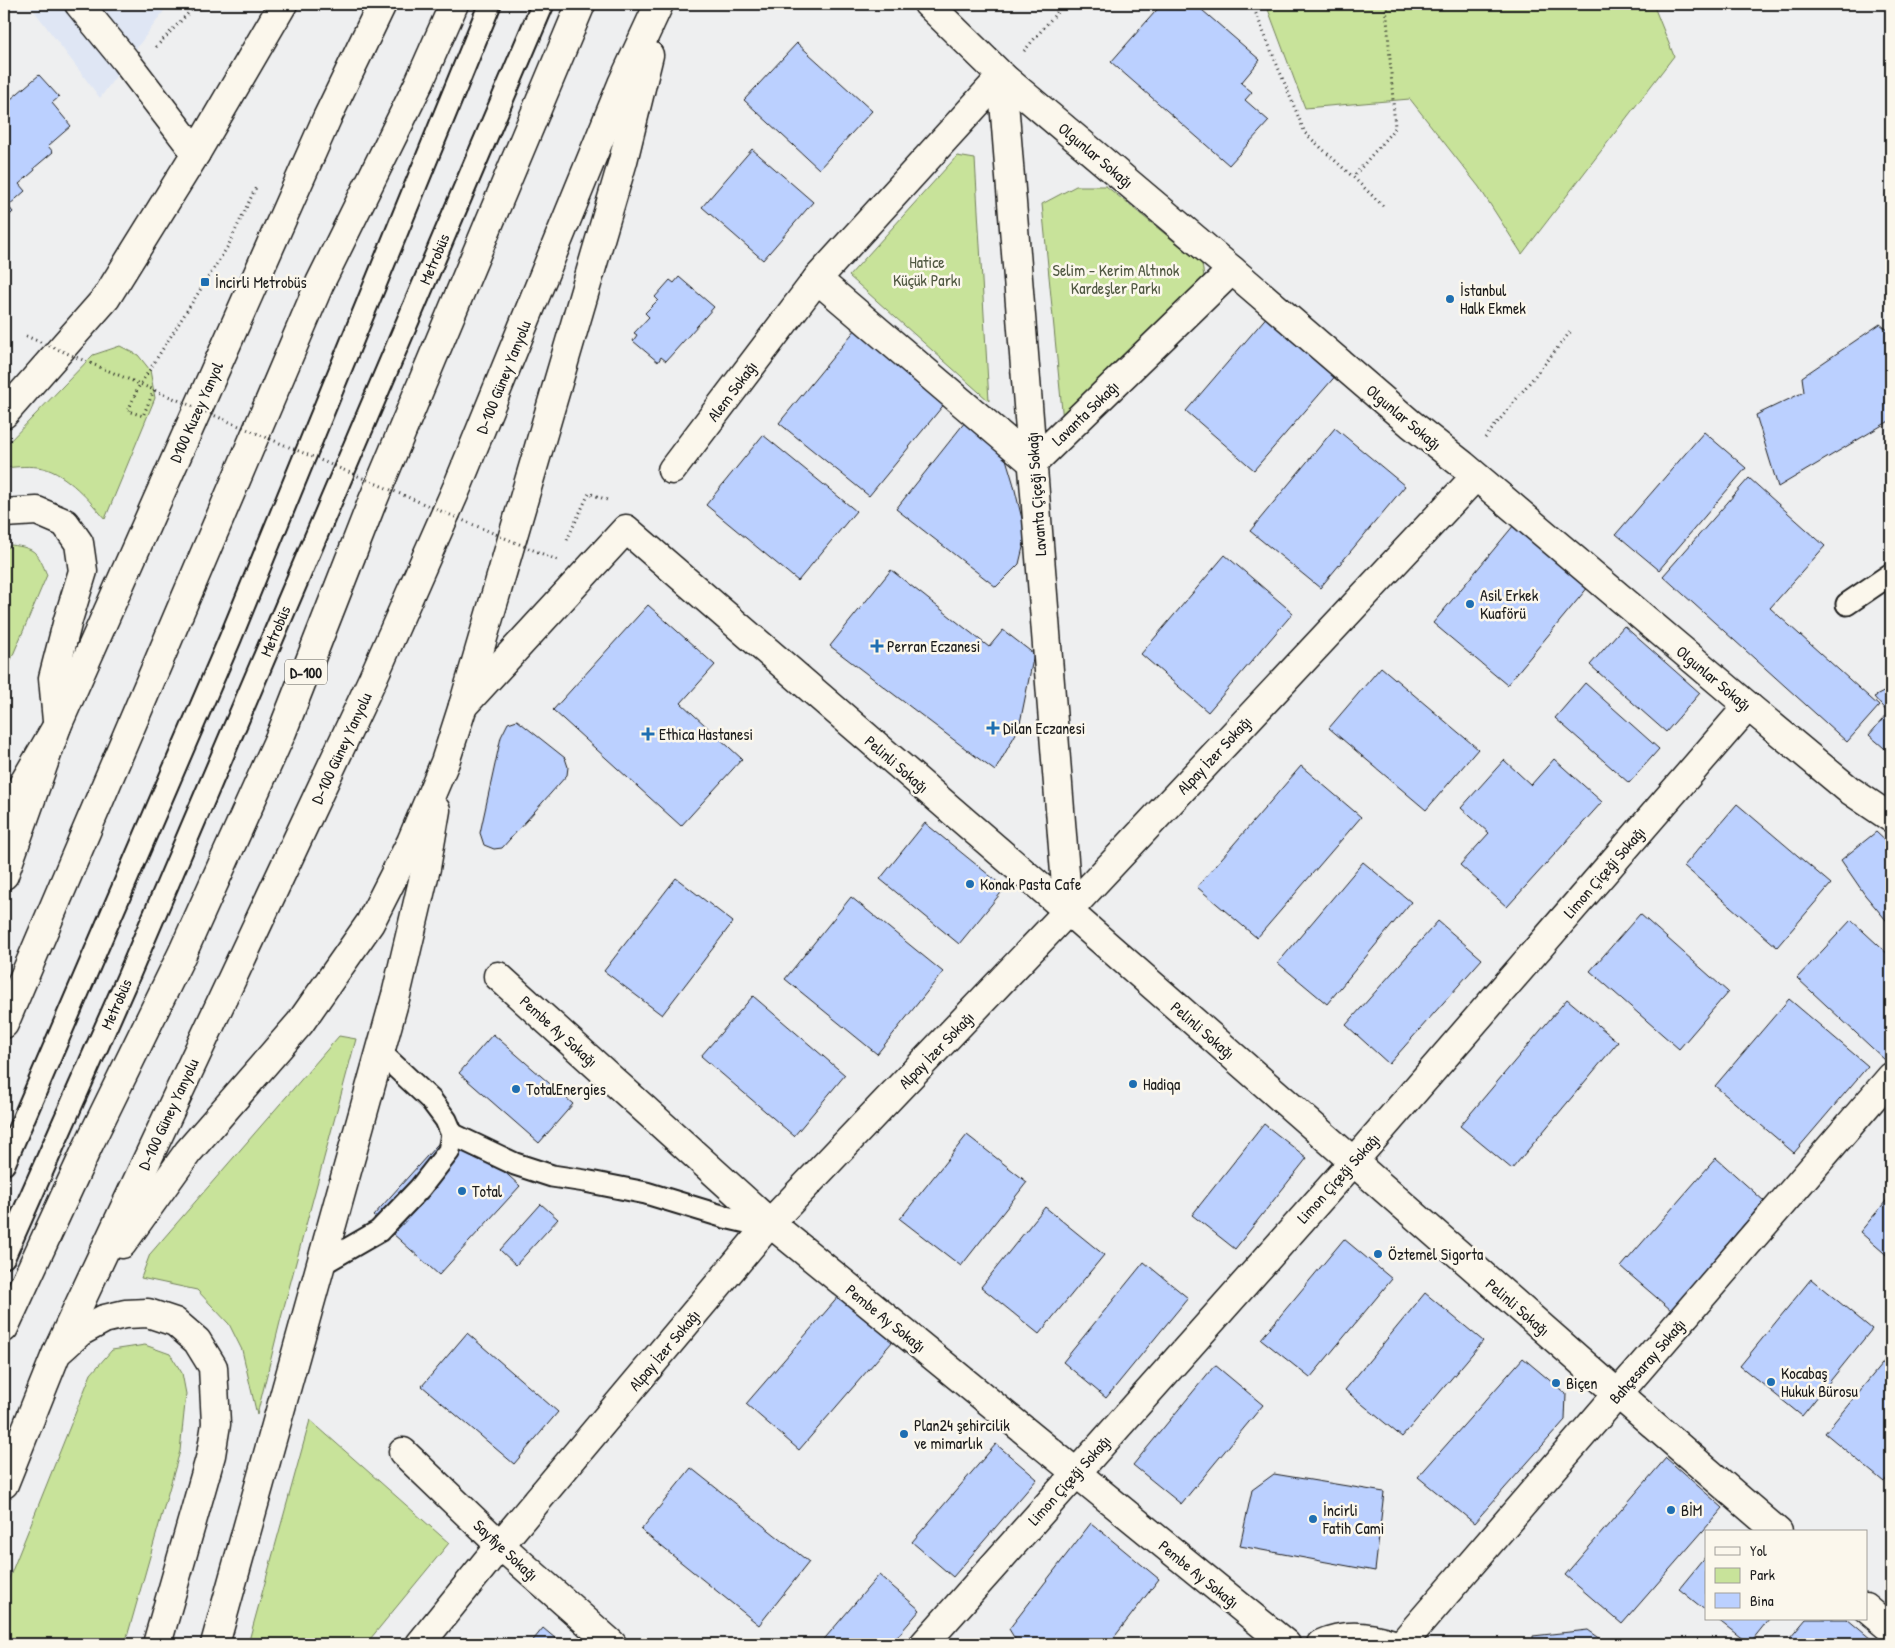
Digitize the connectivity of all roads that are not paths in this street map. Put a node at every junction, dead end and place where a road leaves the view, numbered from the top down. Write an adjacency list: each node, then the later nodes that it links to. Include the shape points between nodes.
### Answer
1 (79, 4): 11 (main road)
2 (283, 4): 11 (main road)
3 (382, 4): 25 (main road, D100 Kuzey Yanyol, via 322,127)
4 (454, 4): 32 (main road, via 419,83 320,283)
5 (490, 4): 37 (lane, via 230,639)
6 (543, 4): 39 (lane, Metrobüs, via 128,977)
7 (581, 4): 41 (main road, D-100, via 371,505 282,732 182,954)
8 (660, 4): 23 (main road, via 623,161); 42 (main road, D-100 Güney Yanyolu, via 622,84 456,490 374,678)
9 (928, 4): 10 (main road, Olgunlar Sokağı)
10 (1002, 76): 12 (main road, Olgunlar Sokağı); 13 (main road, Alem Sokağı); 17 (main road, Lavanta Çiçeği Sokağı)
11 (196, 153): 14 (main road)
12 (1232, 270): 17 (main road, Lavanta Sokağı); 19 (main road, Olgunlar Sokağı)
13 (817, 280): 17 (main road); 18 (main road, Alem Sokağı)
14 (106, 298): 15 (main road); 16 (main road)
15 (4, 386)
16 (4, 414)
17 (1033, 463): 30 (main road, Lavanta Çiçeği Sokağı)
18 (672, 470)
19 (1469, 471): 24 (main road, Olgunlar Sokağı); 30 (main road, Alpay İzer Sokağı)
20 (4, 513): 25 (main road, via 37,511 64,523 79,543 83,571 53,678)
21 (1891, 574): 22 (lane)
22 (1848, 604)
23 (462, 706): 26 (main road); 30 (main road, Pelinli Sokağı, via 626,529)
24 (1748, 706): 28 (main road, Olgunlar Sokağı, via 1848,789); 36 (main road, Limon Çiçeği Sokağı)
25 (57, 726): 27 (main road, D100 Kuzey Yanyol); 29 (main road)
26 (445, 762): 33 (main road, via 426,868); 42 (main road, via 411,842 370,923 300,1023 188,1152 131,1230)
27 (4, 817)
28 (1891, 818)
29 (4, 875)
30 (1068, 911): 36 (main road, Pelinli Sokağı); 38 (main road, Alpay İzer Sokağı)
31 (498, 976): 38 (main road, Pembe Ay Sokağı)
32 (4, 1024)
33 (380, 1052): 35 (lane, via 431,1100); 40 (main road)
34 (1891, 1078): 43 (main road, Bahçesaray Sokağı)
35 (452, 1134): 38 (lane, via 516,1164 552,1176 646,1193 751,1223); 40 (lane, via 449,1151 420,1188 379,1231)
36 (1353, 1162): 43 (main road, Pelinli Sokağı); 45 (main road, Limon Çiçeği Sokağı)
37 (4, 1164)
38 (770, 1223): 45 (main road, Pembe Ay Sokağı); 48 (main road, Alpay İzer Sokağı)
39 (4, 1257)
40 (320, 1265): 52 (main road)
41 (4, 1328)
42 (57, 1352): 46 (main road, D-100 Güney Yanyolu); 51 (main road, via 80,1332 104,1319 148,1313 175,1322 197,1341 213,1367 216,1424 210,1455)
43 (1618, 1394): 47 (main road, Pelinli Sokağı); 59 (main road, Bahçesaray Sokağı)
44 (403, 1452): 48 (main road, Sayfiye Sokağı)
45 (1075, 1473): 55 (main road, Limon Çiçeği Sokağı); 56 (main road, Pembe Ay Sokağı)
46 (4, 1484)
47 (1776, 1530)
48 (500, 1545): 53 (main road, Alpay İzer Sokağı); 54 (main road, Sayfiye Sokağı)
49 (1868, 1610): 50 (main road)
50 (1891, 1630)
51 (157, 1644)
52 (215, 1644)
53 (420, 1644)
54 (612, 1644)
55 (924, 1644)
56 (1286, 1644)
57 (1321, 1644): 58 (main road, via 1349,1636 1375,1638)
58 (1393, 1644)
59 (1402, 1644)

